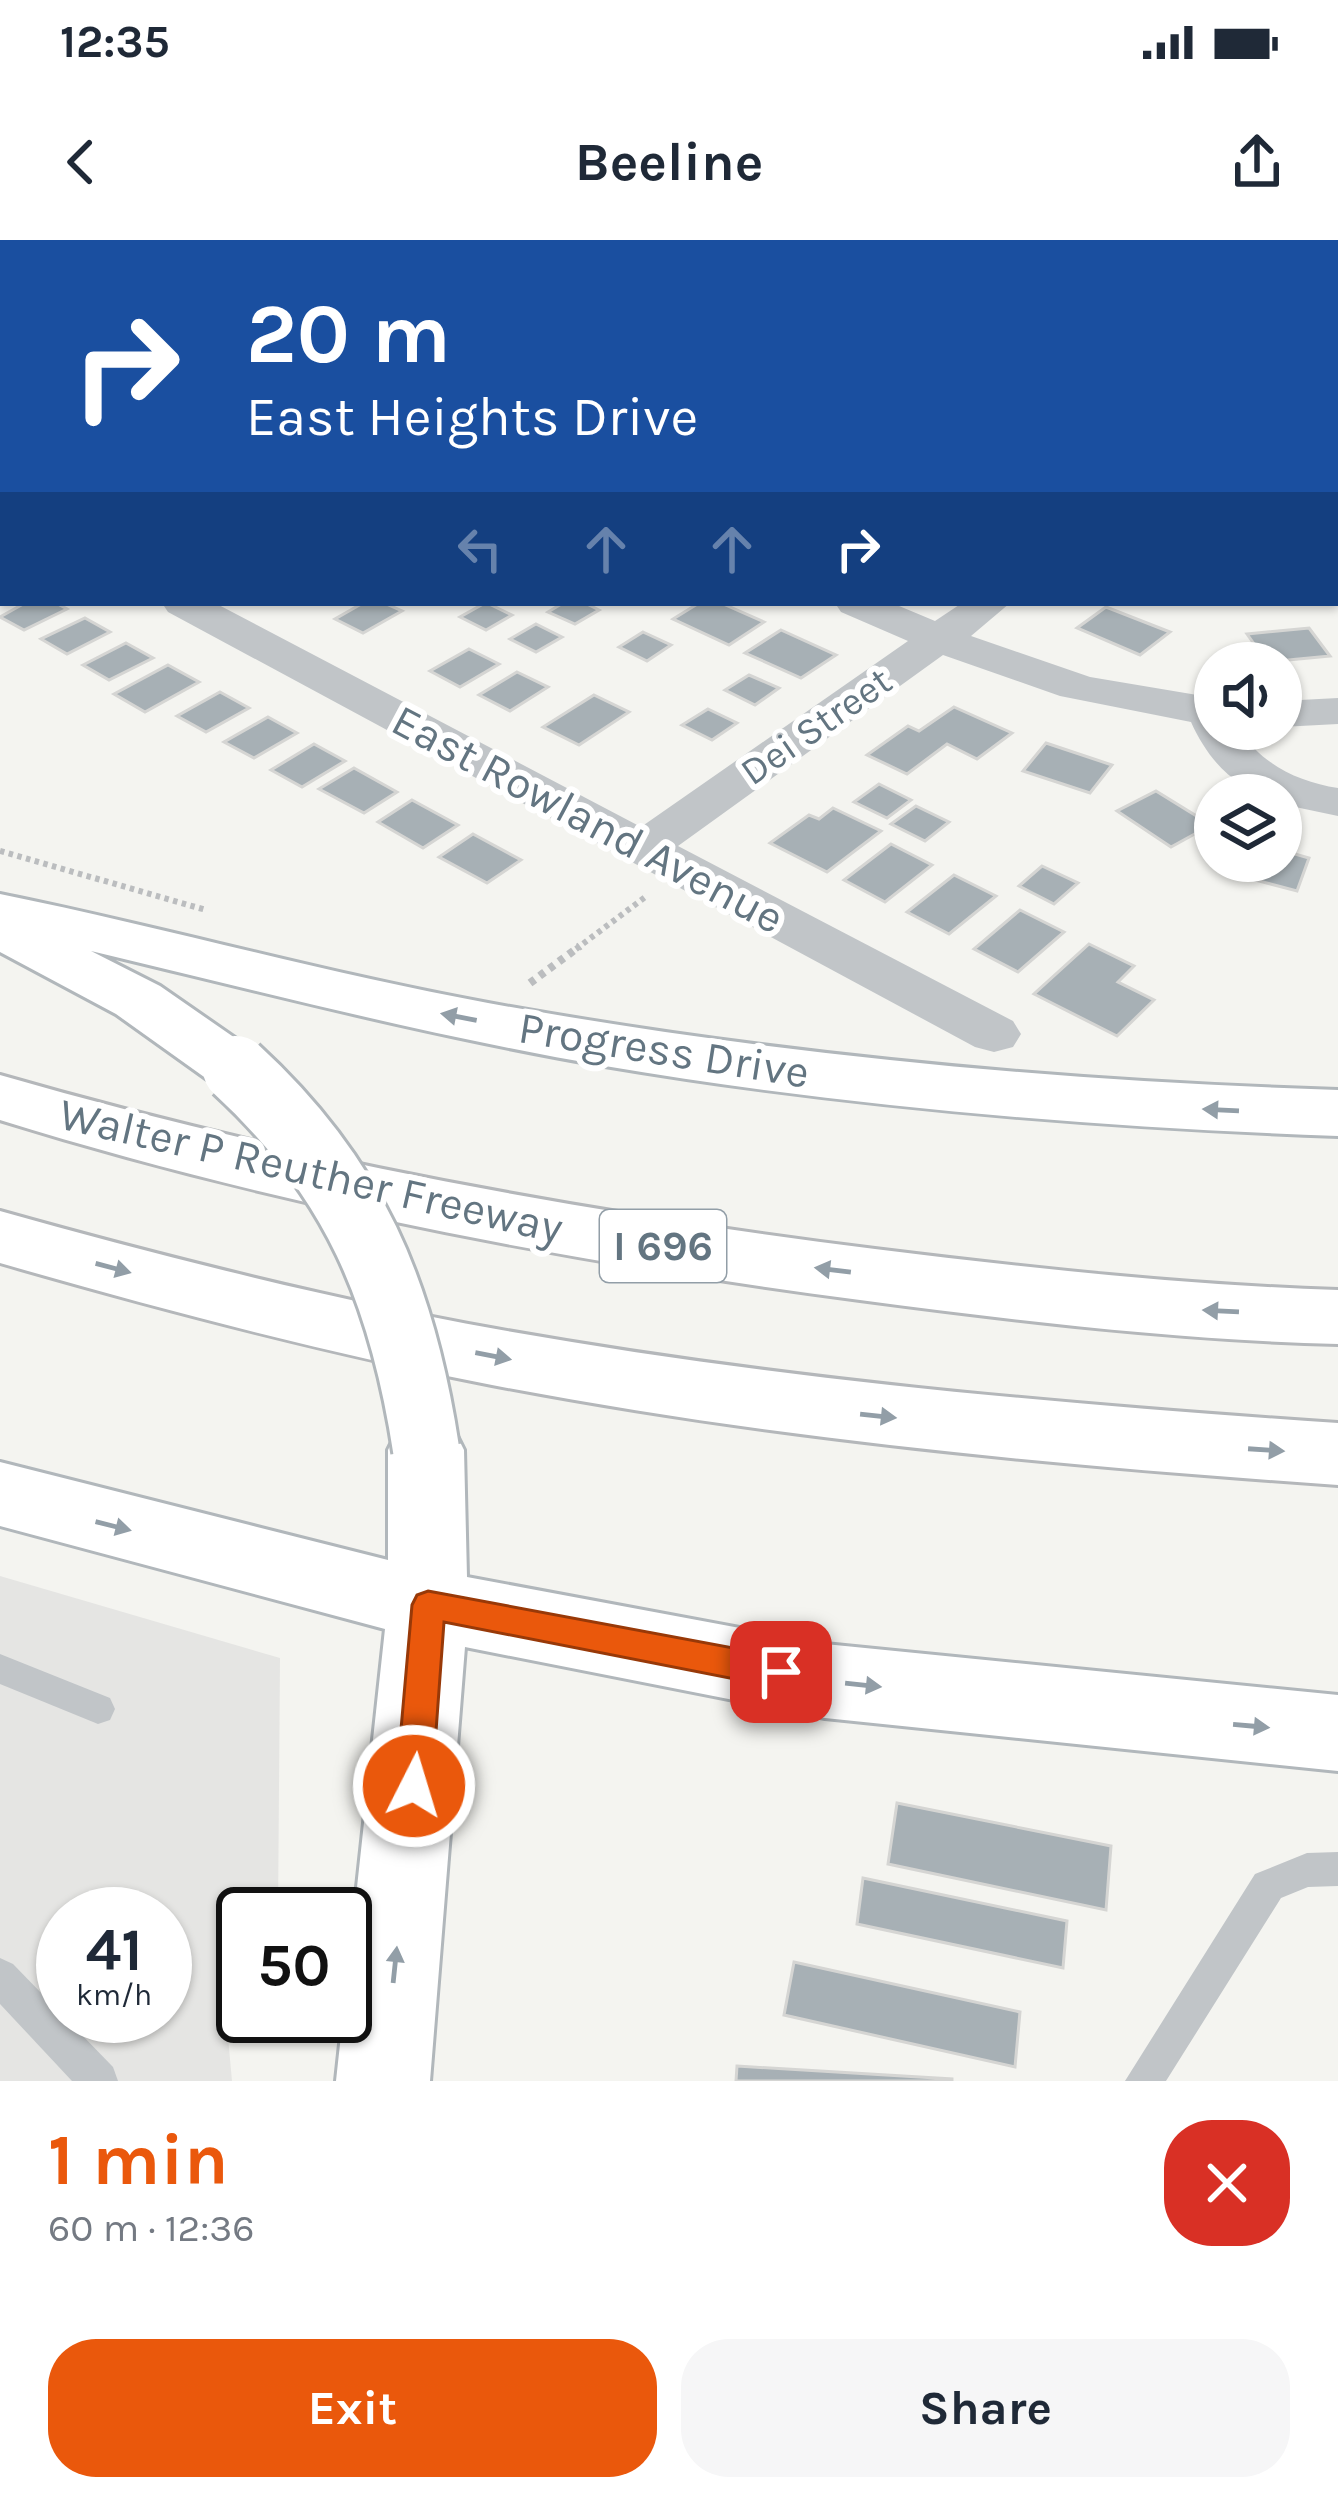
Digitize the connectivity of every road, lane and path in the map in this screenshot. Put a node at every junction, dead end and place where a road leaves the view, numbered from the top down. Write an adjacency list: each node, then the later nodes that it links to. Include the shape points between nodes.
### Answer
1 (188, 606): 11 (street, East Rowland Avenue)
2 (863, 606): 4 (street)
3 (985, 606): 4 (street, Dei Street)
4 (939, 639): 5 (street, via 1070,688); 11 (street, Dei Street)
5 (1194, 708)
6 (1338, 711): 7 (street)
7 (1302, 713)
8 (1231, 750): 9 (street, via 1260,778 1298,796)
9 (1338, 802)
10 (0, 850): 13 (path)
11 (649, 869): 15 (path, via 531,983); 16 (street, East Rowland Avenue)
12 (0, 912): 18 (main road, Progress Drive, one-way to 12, via 913,1085 602,1043 362,998)
13 (216, 913)
14 (0, 928): 23 (main road, bridge, via 138,1000 264,1092 356,1211 415,1363 426,1450)
15 (515, 982)
16 (994, 1034)
17 (0, 1097): 20 (main road, Walter P Reuther Freeway / I 696, one-way to 17, via 948,1285 502,1220 256,1167)
18 (1338, 1113)
19 (0, 1237): 21 (main road, one-way to 21, via 342,1327 654,1384 1039,1435)
20 (1338, 1317)
21 (1338, 1454)
22 (0, 1494): 23 (main road, one-way to 23)
23 (428, 1605): 26 (main road, one-way to 26, via 825,1681); 30 (main road, one-way to 23)
24 (0, 1669): 25 (lane)
25 (98, 1709)
26 (1338, 1733)
27 (1338, 1869): 31 (lane, via 1307,1870 1268,1886)
28 (0, 1977): 29 (lane)
29 (99, 2081)
30 (383, 2081)
31 (1144, 2081)

